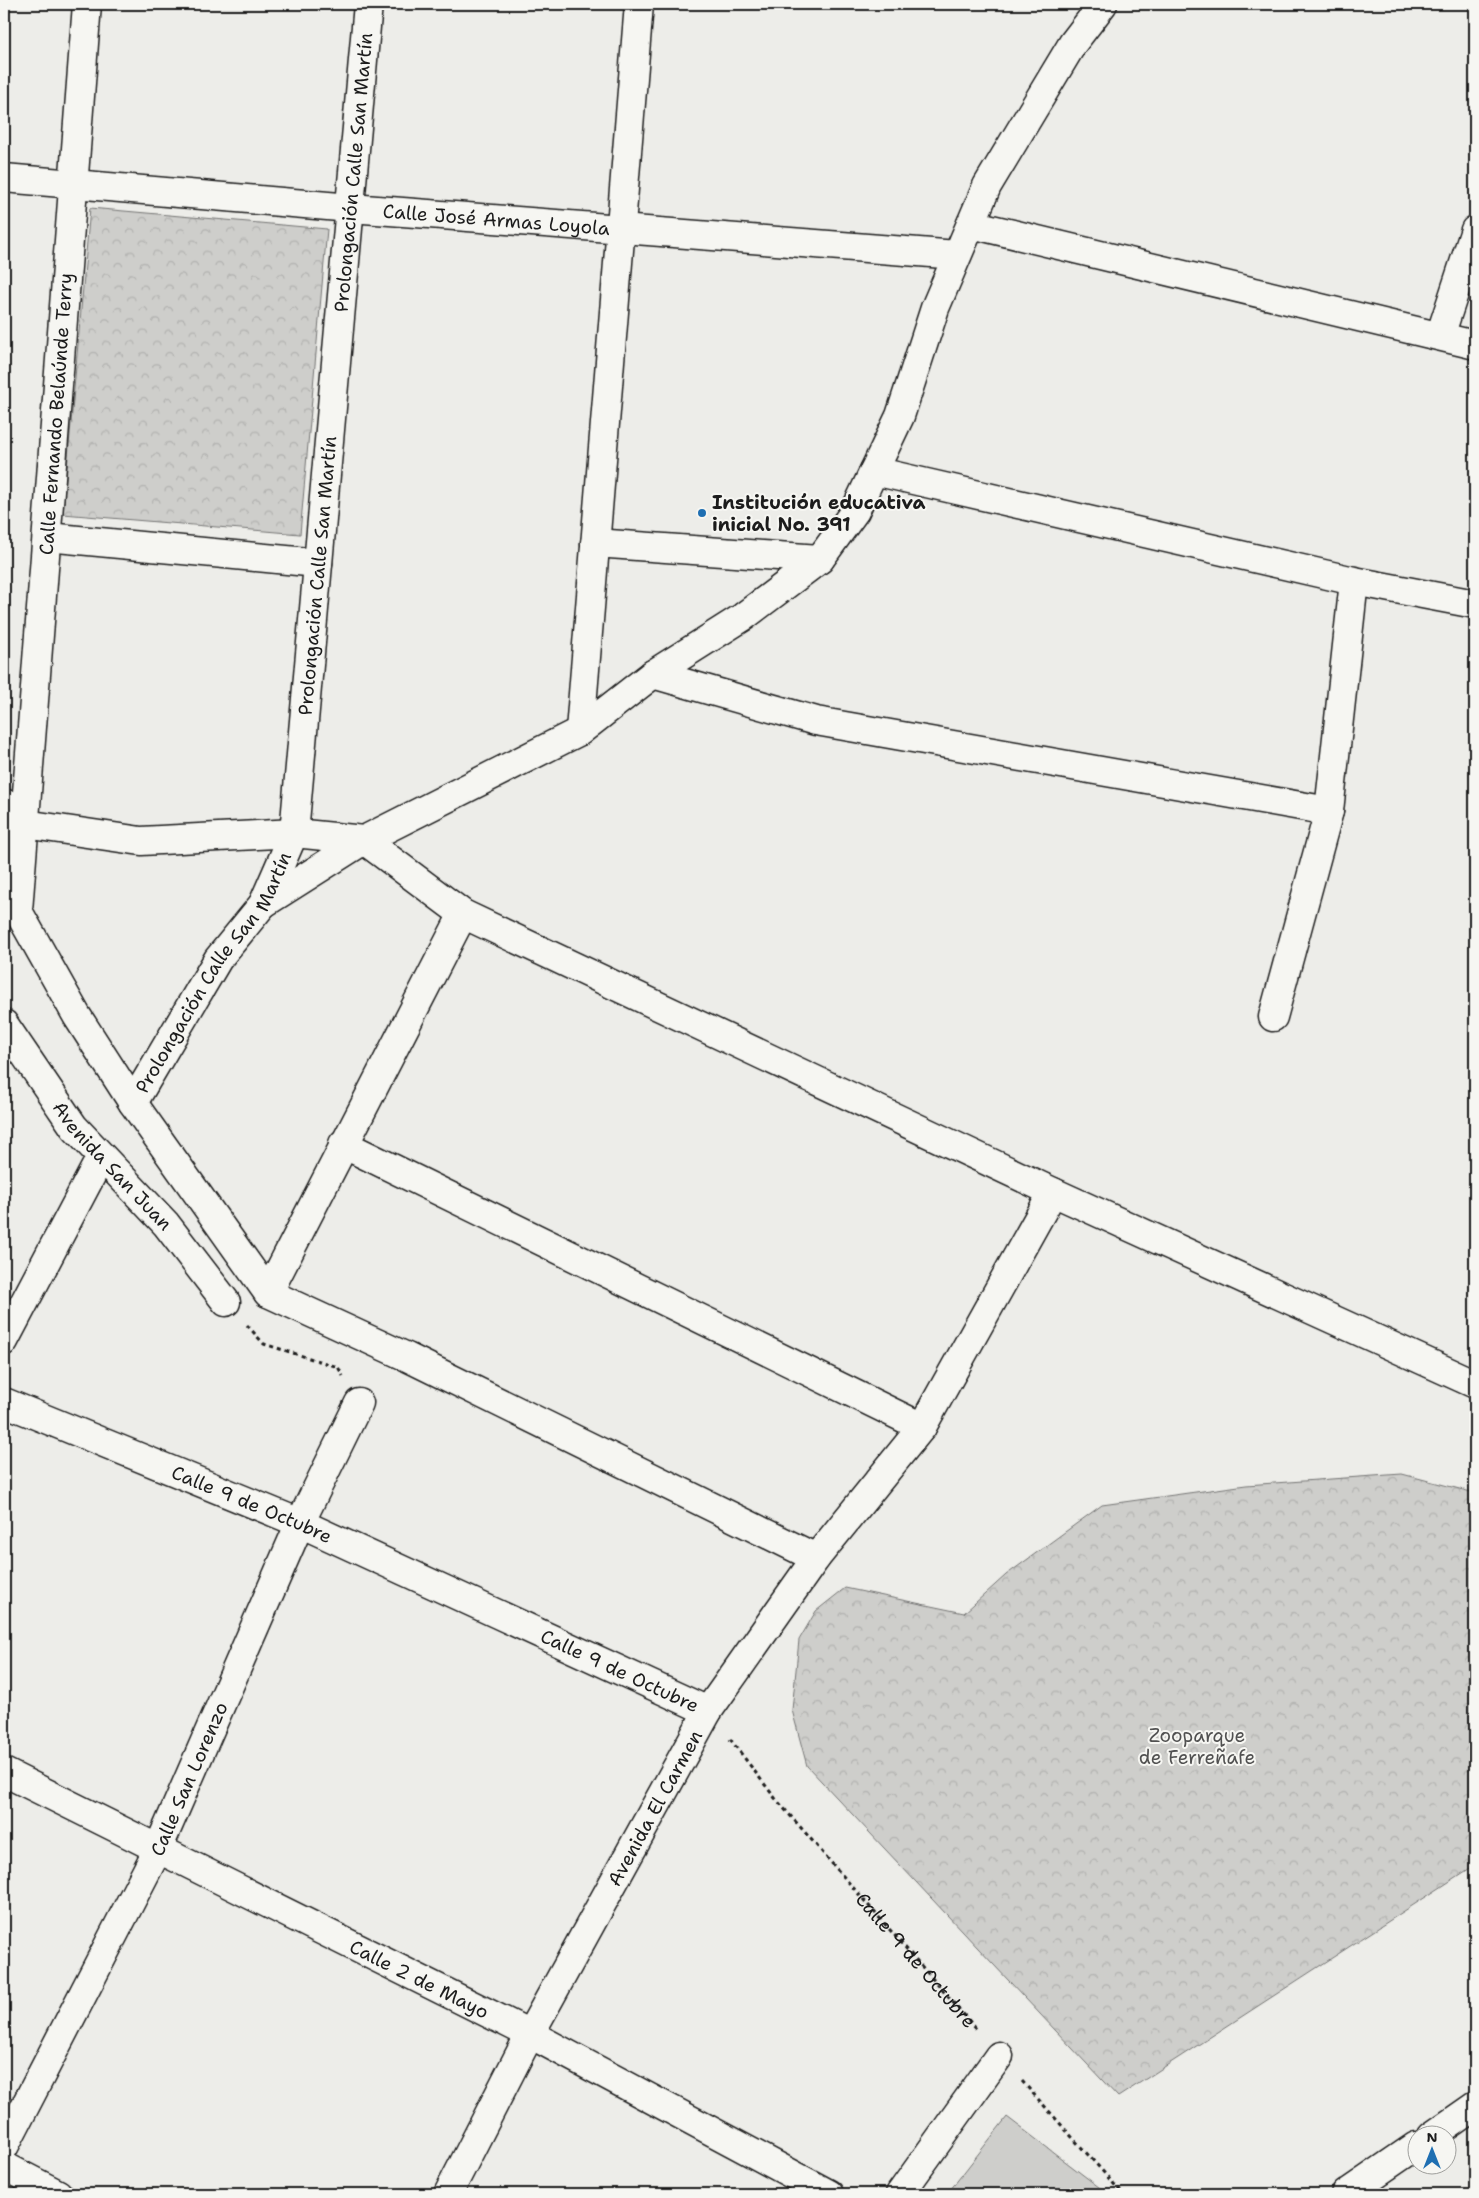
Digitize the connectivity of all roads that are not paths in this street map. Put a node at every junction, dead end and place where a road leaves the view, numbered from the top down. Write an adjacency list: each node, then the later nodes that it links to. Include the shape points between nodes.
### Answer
1 (87, 4): 6 (street, Calle Fernando Belaúnde Terry)
2 (368, 4): 7 (street, Prolongación Calle San Martín)
3 (639, 4): 9 (street)
4 (1103, 4): 8 (street, via 1074,43 987,186)
5 (4, 178): 6 (street, Calle José Armas Loyola)
6 (74, 183): 7 (street, Calle José Armas Loyola); 15 (street, Calle Fernando Belaúnde Terry)
7 (351, 208): 9 (street, Calle José Armas Loyola); 18 (street, Prolongación Calle San Martín)
8 (971, 224): 11 (street); 12 (street)
9 (620, 230): 11 (street, Calle José Armas Loyola); 16 (street)
10 (1475, 230): 12 (street)
11 (958, 255): 14 (street, via 935,308 900,416)
12 (1440, 336): 13 (street)
13 (1475, 345)
14 (874, 471): 17 (street, via 855,511); 19 (street)
15 (47, 537): 18 (street); 25 (street, Calle Fernando Belaúnde Terry)
16 (594, 543): 17 (street); 22 (street)
17 (820, 559): 21 (street, via 743,617)
18 (318, 564): 26 (street, Prolongación Calle San Martín)
19 (1354, 581): 20 (street); 24 (street)
20 (1475, 604)
21 (653, 674): 22 (street); 24 (street, via 816,721)
22 (580, 732): 27 (street)
23 (4, 803): 25 (street)
24 (1329, 811): 30 (street)
25 (25, 824): 26 (street, via 141,841); 32 (street, Calle Fernando Belaúnde Terry, via 18,911 77,1016)
26 (294, 833): 27 (street); 28 (street, Prolongación Calle San Martín)
27 (364, 840): 28 (street); 29 (street)
28 (263, 904): 32 (street, Prolongación Calle San Martín, via 218,959)
29 (463, 914): 33 (street); 35 (street)
30 (1273, 1017)
31 (4, 1024): 34 (street, Avenida San Juan, via 74,1127)
32 (133, 1103): 36 (street, Calle Fernando Belaúnde Terry)
33 (344, 1144): 36 (street); 42 (street)
34 (101, 1157): 37 (street, Avenida San Juan, via 166,1224); 38 (street)
35 (1053, 1192): 39 (street); 42 (street, Avenida El Carmen)
36 (268, 1293): 44 (street, via 407,1357)
37 (226, 1302)
38 (4, 1341)
39 (1475, 1384)
40 (4, 1402): 43 (street, Calle 9 de Octubre)
41 (359, 1403): 43 (street, Calle San Lorenzo)
42 (922, 1428): 44 (street, Avenida El Carmen)
43 (300, 1522): 45 (street, Calle 9 de Octubre); 47 (street, Calle San Lorenzo)
44 (816, 1558): 45 (street, Avenida El Carmen)
45 (708, 1711): 48 (street, Avenida El Carmen)
46 (4, 1772): 47 (street, Calle 2 de Mayo)
47 (158, 1849): 48 (street, Calle 2 de Mayo); 52 (street, Calle San Lorenzo)
48 (530, 2034): 56 (street, Avenida El Carmen); 57 (street, Calle 2 de Mayo)
49 (999, 2056): 58 (street)
50 (1475, 2106): 51 (street)
51 (1446, 2126)
52 (4, 2147)
53 (1406, 2153): 59 (street)
54 (4, 2166): 55 (street)
55 (58, 2194)
56 (448, 2194)
57 (829, 2194)
58 (900, 2194)
59 (1346, 2194)

